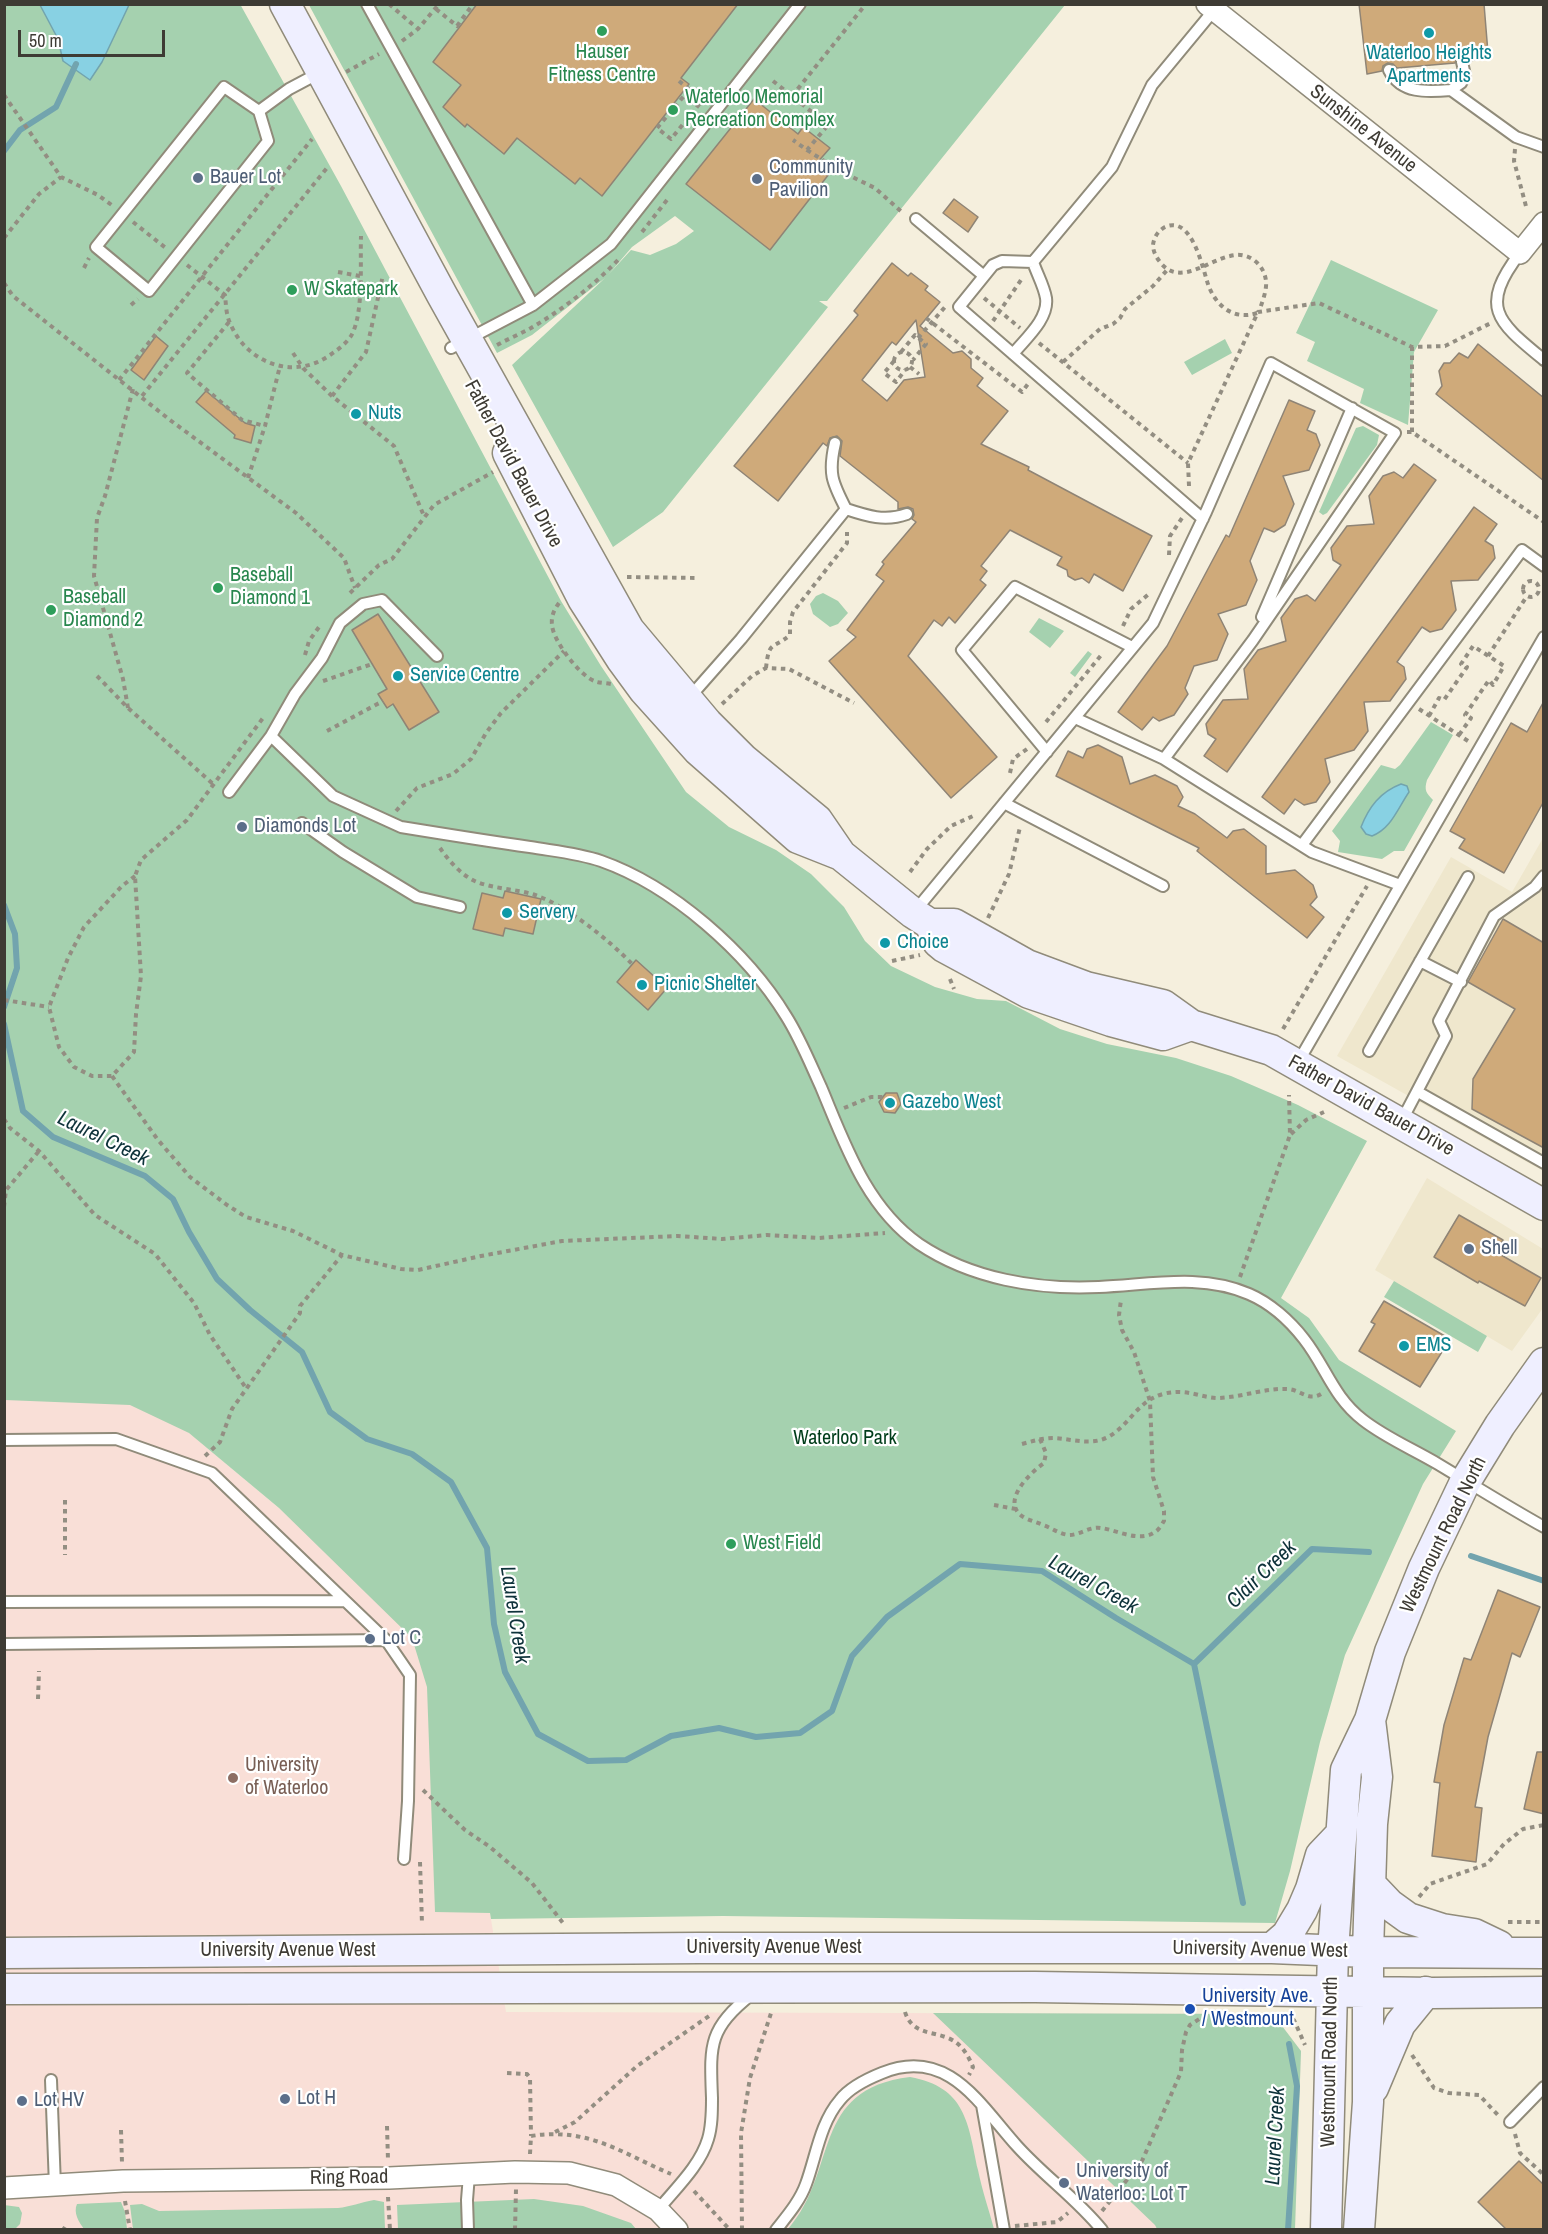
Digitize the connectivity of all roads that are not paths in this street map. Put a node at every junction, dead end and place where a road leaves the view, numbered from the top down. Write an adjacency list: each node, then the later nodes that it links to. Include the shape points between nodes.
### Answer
1 (264, 4): 8 (main road, Father David Bauer Drive)
2 (285, 4): 8 (main road, Father David Bauer Drive)
3 (367, 4): 17 (lane)
4 (800, 4): 17 (lane, via 610,244)
5 (1210, 7): 14 (street, Sunshine Avenue); 15 (lane, via 1152,85 1112,167)
6 (1462, 62): 9 (lane, via 1465,75)
7 (1389, 70): 9 (lane, via 1394,81 1408,87 1425,92)
8 (313, 77): 10 (lane, via 289,88); 18 (main road, Father David Bauer Drive)
9 (1450, 90): 11 (lane, via 1516,137)
10 (259, 111): 10 (lane, via 268,141 149,291 96,247 224,87)
11 (1544, 147)
12 (916, 219): 16 (lane)
13 (1544, 223): 14 (street)
14 (1520, 253): 20 (lane, via 1499,286 1499,319)
15 (1033, 262): 16 (lane, via 1002,261); 19 (lane, via 1044,290 1045,314)
16 (984, 276): 19 (lane, via 959,307)
17 (533, 305): 18 (lane)
18 (460, 344): 31 (main road, Father David Bauer Drive); 31 (main road, Father David Bauer Drive, via 512,460 600,626 622,660)
19 (1013, 354): 25 (lane)
20 (1544, 360)
21 (1352, 408): 25 (lane, via 1271,363); 28 (lane); 28 (lane, via 1395,433)
22 (835, 443): 23 (lane, via 830,464 832,479)
23 (846, 509): 24 (lane, via 883,519); 31 (lane)
24 (907, 514)
25 (1203, 519): 29 (lane, via 1153,623)
26 (1544, 566): 39 (lane, via 1522,550)
27 (1544, 637): 42 (lane)
28 (1252, 640): 35 (lane)
29 (1132, 647): 32 (lane); 34 (lane, via 1015,587 962,650)
30 (437, 656): 33 (lane, via 382,600 363,604 340,623)
31 (678, 710): 45 (main road, Father David Bauer Drive, via 713,764 798,838 841,855)
32 (1075, 718): 34 (lane); 35 (lane)
33 (271, 736): 36 (lane); 56 (lane, via 333,796 386,822 598,860 654,885 688,908 756,975 786,1015 879,1208 897,1227 943,1258 998,1278 1047,1286 1192,1281 1252,1295 1286,1318 1305,1340 1330,1384 1361,1419)
34 (1047, 752): 37 (lane)
35 (1164, 759): 39 (lane)
36 (229, 792)
37 (1004, 803): 43 (lane); 45 (lane)
38 (302, 822): 44 (lane, via 417,897)
39 (1302, 845): 42 (lane)
40 (1544, 876): 47 (lane, via 1535,888 1494,915)
41 (1468, 877): 46 (lane)
42 (1400, 885): 49 (lane)
43 (1163, 886)
44 (460, 907)
45 (921, 919): 49 (main road, Father David Bauer Drive, via 944,947 1029,993 1163,1035 1191,1025 1270,1050)
46 (1420, 961): 47 (lane); 48 (lane)
47 (1461, 982): 50 (lane, via 1439,1021 1446,1036)
48 (1369, 1051)
49 (1297, 1064): 51 (main road, Father David Bauer Drive)
50 (1418, 1092): 51 (lane); 52 (lane)
51 (1401, 1124): 53 (main road, Father David Bauer Drive)
52 (1544, 1163)
53 (1544, 1205)
54 (1544, 1363): 56 (main road, Westmount Road North)
55 (4, 1440): 58 (lane, via 116,1439 212,1473)
56 (1465, 1482): 57 (lane); 62 (main road, Westmount Road North, via 1393,1642)
57 (1544, 1527)
58 (345, 1601): 59 (lane); 60 (lane)
59 (4, 1602)
60 (386, 1640): 61 (lane); 64 (lane, via 410,1675)
61 (4, 1644)
62 (1370, 1720): 63 (main road, Westmount Road North, via 1346,1770); 65 (main road, Westmount Road North, via 1377,1777 1371,1824)
63 (1340, 1835): 66 (main road, via 1320,1855 1299,1916 1287,1935); 67 (main road, Westmount Road North)
64 (404, 1859)
65 (1371, 1885): 68 (main road, Westmount Road North); 70 (main road, via 1408,1918 1474,1935)
66 (1272, 1948): 67 (main road, University Avenue West); 69 (main road, University Avenue West)
67 (1333, 1950): 68 (main road, University Avenue West); 73 (main road, Westmount Road North)
68 (1368, 1952): 70 (main road, University Avenue West); 74 (main road, Westmount Road North)
69 (4, 1953)
70 (1513, 1953): 71 (main road, University Avenue West)
71 (1544, 1953)
72 (4, 1989): 77 (main road, University Avenue West)
73 (1331, 1990): 74 (main road, University Avenue West); 77 (main road, University Avenue West, via 1035,1987); 92 (main road, Westmount Road North)
74 (1367, 1990): 75 (main road, University Avenue West); 81 (main road, Westmount Road North)
75 (1426, 1992): 76 (main road, University Avenue West); 81 (main road, via 1400,2025)
76 (1544, 1992)
77 (767, 1998): 86 (lane, via 725,2017 715,2036 710,2059 712,2110 708,2139 702,2153)
78 (51, 2080): 84 (lane)
79 (1544, 2087): 82 (lane)
80 (981, 2102): 87 (lane); 90 (lane, via 939,2070 913,2066 889,2070 852,2088 839,2100 830,2117 806,2186); 91 (lane, via 1018,2147)
81 (1368, 2102): 93 (main road, Westmount Road North)
82 (1507, 2122)
83 (469, 2175): 84 (street, Ring Road, via 123,2181); 86 (street, Ring Road, via 580,2175 616,2185); 88 (lane)
84 (55, 2186): 85 (street, Ring Road)
85 (4, 2188)
86 (658, 2210): 89 (street, Ring Road)
87 (1003, 2228)
88 (468, 2229)
89 (677, 2229)
90 (776, 2229)
91 (1102, 2229)
92 (1326, 2229)
93 (1359, 2229)

